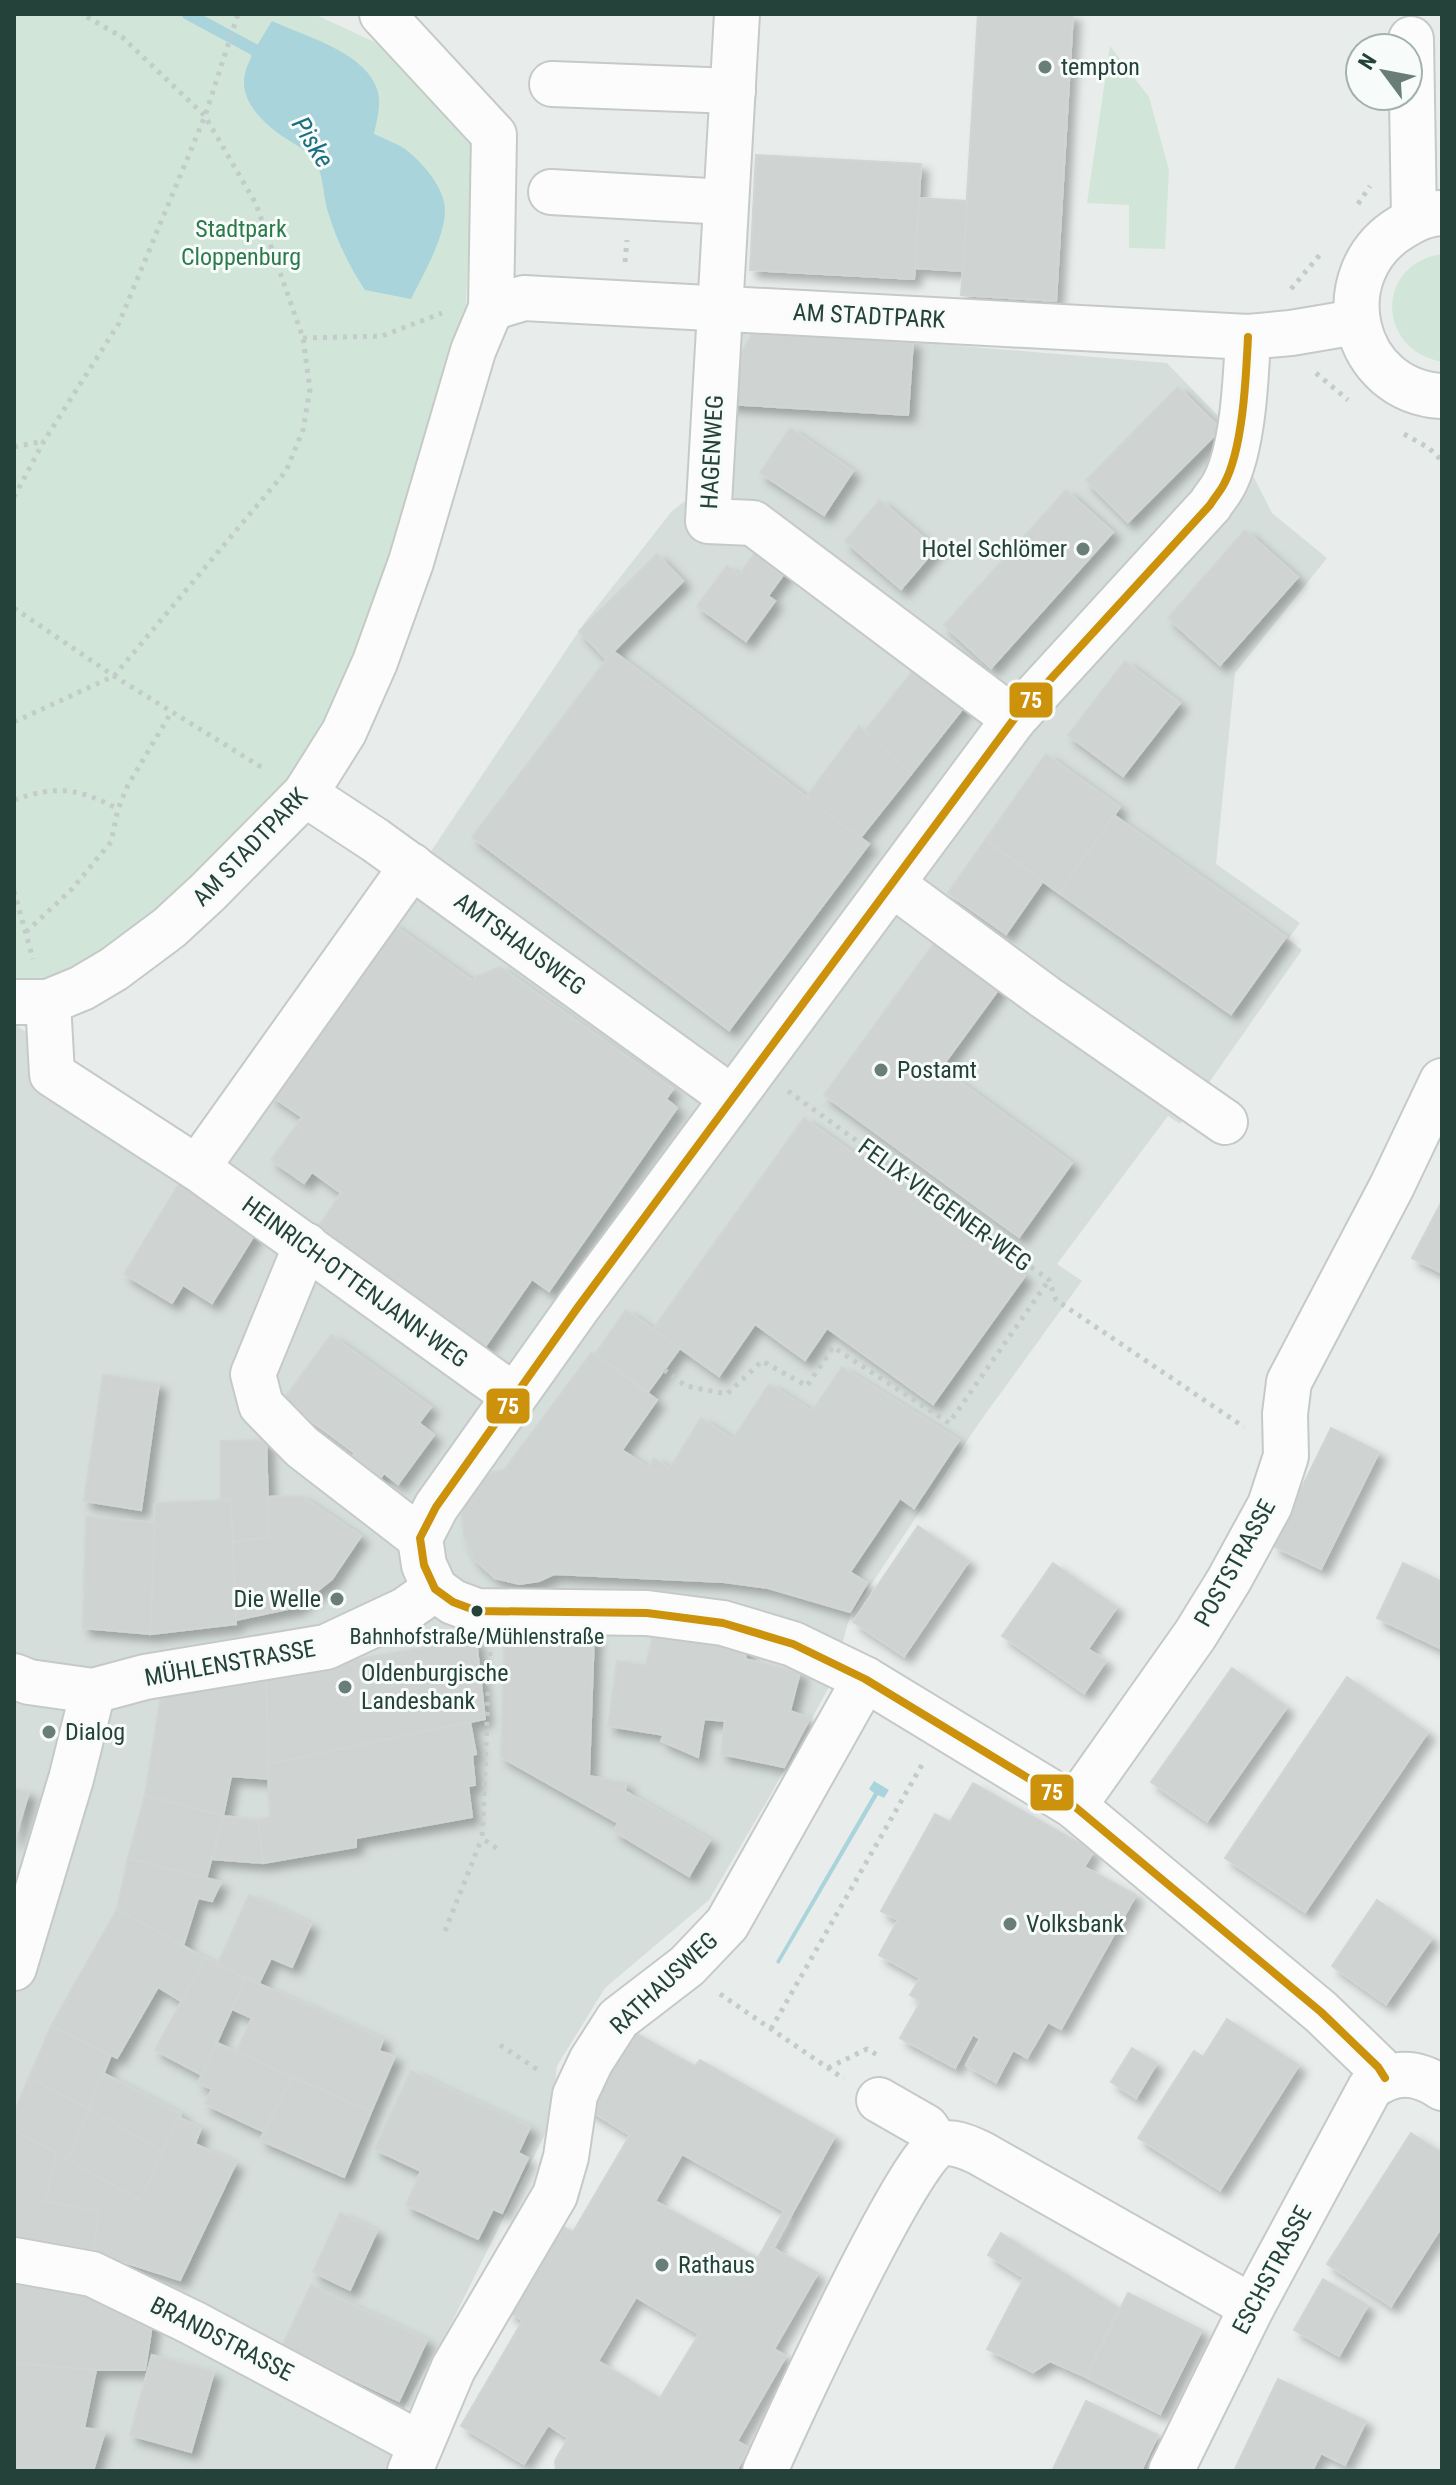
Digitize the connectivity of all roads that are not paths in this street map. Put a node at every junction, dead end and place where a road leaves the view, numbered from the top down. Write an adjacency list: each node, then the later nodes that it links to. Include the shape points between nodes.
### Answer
1 (382, 14): 11 (street, AM STADTPARK, via 494,135)
2 (737, 14): 5 (street, HAGENWEG)
3 (1407, 26): 6 (street); 9 (street)
4 (552, 84): 5 (street)
5 (733, 91): 8 (street, HAGENWEG)
6 (1442, 125)
7 (551, 192): 8 (street)
8 (726, 202): 10 (street, HAGENWEG)
9 (1428, 216): 12 (street, via 1378,245 1362,272)
10 (721, 307): 11 (street, AM STADTPARK, via 524,298); 13 (street, AM STADTPARK); 15 (street, HAGENWEG, via 708,521 753,523)
11 (491, 308): 16 (street, AM STADTPARK, via 375,662 344,732)
12 (1356, 322): 13 (street, AM STADTPARK); 14 (street, via 1374,361 1397,383)
13 (1248, 337): 15 (street, via 1236,446 1225,483)
14 (1442, 396)
15 (1014, 719): 18 (street)
16 (305, 794): 17 (street, AMTSHAUSWEG); 19 (street, AM STADTPARK, via 169,928 82,988)
17 (412, 866): 21 (street, AMTSHAUSWEG); 23 (street)
18 (892, 884): 21 (street); 22 (street)
19 (31, 1002): 23 (street, via 52,1074)
20 (1442, 1081): 31 (street, POSTSTRASSE, via 1289,1382 1286,1456 1270,1505 1195,1635)
21 (743, 1082): 25 (street)
22 (1225, 1122)
23 (197, 1168): 24 (street, HEINRICH-OTTENJANN-WEG)
24 (306, 1245): 25 (street, HEINRICH-OTTENJANN-WEG); 26 (street, via 253,1374 261,1405 302,1447)
25 (514, 1396): 26 (street)
26 (420, 1538): 27 (street)
27 (435, 1589): 29 (street, via 477,1611 647,1613 723,1623 793,1644); 30 (street, MÜHLENSTRASSE, via 405,1610 326,1647 145,1677)
28 (14, 1676): 30 (street, MÜHLENSTRASSE)
29 (865, 1679): 31 (street); 39 (street, RATHAUSWEG, via 727,1924 687,1966 618,2019 591,2061 575,2095 555,2195 453,2369)
30 (93, 1691): 32 (street)
31 (1074, 1806): 33 (street, via 1321,2012)
32 (14, 1968)
33 (1385, 2078): 34 (street, via 1410,2074); 38 (street, ESCHSTRASSE, via 1370,2088)
34 (1442, 2088)
35 (879, 2100): 36 (street, via 926,2127)
36 (938, 2145): 38 (street, via 961,2144 980,2153); 40 (street, via 925,2156 878,2237)
37 (14, 2260): 39 (street, BRANDSTRASSE, via 92,2274 193,2323)
38 (1252, 2307): 41 (street, ESCHSTRASSE)
39 (415, 2458)
40 (765, 2471)
41 (1171, 2471)

